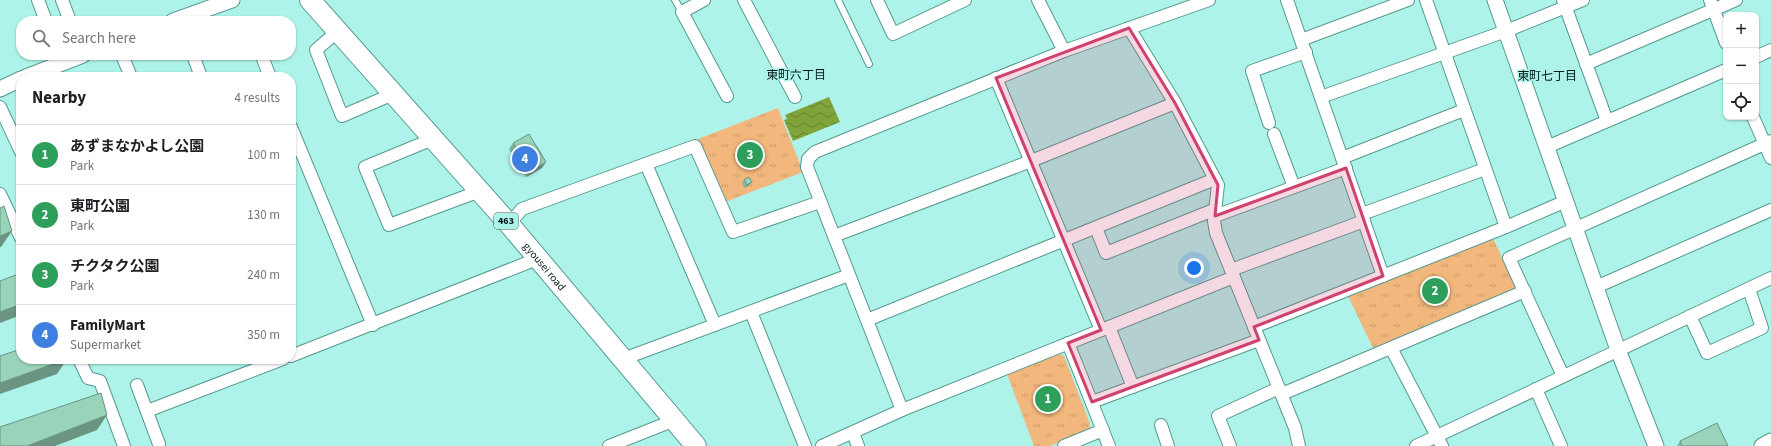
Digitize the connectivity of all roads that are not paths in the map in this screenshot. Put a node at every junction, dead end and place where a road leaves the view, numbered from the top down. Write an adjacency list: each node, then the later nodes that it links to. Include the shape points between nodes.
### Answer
1 (38, 0): 22 (street)
2 (62, 0): 23 (street)
3 (232, 0): 24 (street)
4 (310, 0): 26 (highway, gyousei road / 463)
5 (675, 0): 21 (lane)
6 (704, 0): 21 (street)
7 (744, 0): 51 (street)
8 (838, 0): 39 (lane)
9 (877, 0): 10 (street, via 893,34)
10 (966, 0)
11 (1038, 0): 31 (street)
12 (1209, 0): 25 (street)
13 (1287, 0): 29 (street)
14 (1408, 0): 29 (street)
15 (1426, 0): 33 (street)
16 (1495, 0): 27 (street)
17 (1583, 0): 19 (street)
18 (1736, 0): 20 (street)
19 (1564, 3): 27 (street); 40 (street)
20 (1712, 5): 28 (street); 40 (street)
21 (682, 12): 50 (street)
22 (44, 16)
23 (68, 16)
24 (188, 16)
25 (1129, 28): 31 (street); 53 (street)
26 (338, 31): 49 (highway, gyousei road / 463); 49 (street, via 316,50 342,116)
27 (1506, 31): 33 (street); 64 (street)
28 (1723, 35)
29 (1301, 40): 32 (street)
30 (1771, 50): 34 (street)
31 (1064, 51): 46 (street)
32 (1306, 52): 52 (street); 58 (street, via 1252,71)
33 (1444, 53): 52 (street); 55 (street)
34 (1759, 56)
35 (59, 60): 42 (street)
36 (124, 60): 43 (street)
37 (195, 60): 44 (street)
38 (263, 60): 45 (street)
39 (869, 64)
40 (1586, 64): 57 (street)
41 (1723, 71): 57 (street)
42 (36, 72)
43 (129, 72)
44 (199, 72)
45 (268, 72)
46 (996, 78): 66 (street); 75 (street, via 815,152 808,160 807,167)
47 (16, 81): 48 (street)
48 (0, 89)
49 (394, 94): 61 (highway, gyousei road / 463)
50 (727, 96)
51 (795, 97)
52 (1321, 97): 67 (street)
53 (1175, 103): 66 (street); 70 (street)
54 (0, 107): 62 (street)
55 (1464, 110): 67 (street); 69 (street)
56 (1755, 120): 63 (street)
57 (1607, 121): 64 (street)
58 (1269, 123)
59 (1274, 134): 71 (street)
60 (296, 139): 97 (street)
61 (434, 139): 72 (highway, gyousei road / 463); 72 (street, via 365,167 389,225)
62 (16, 141)
63 (1768, 143): 65 (street); 81 (street)
64 (1547, 147): 74 (street)
65 (1771, 158)
66 (1031, 161): 84 (street); 85 (street)
67 (1344, 163): 71 (street); 78 (street)
68 (646, 164): 75 (street, via 695,146 733,232); 79 (street, via 522,209); 98 (street)
69 (1485, 168): 78 (street); 80 (street)
70 (1215, 179): 77 (street, via 1218,185); 83 (street)
71 (1294, 187): 77 (street)
72 (480, 191): 79 (highway, gyousei road / 463)
73 (0, 194): 82 (street)
74 (1566, 201): 80 (street); 81 (street)
75 (820, 202): 84 (street)
76 (1771, 210): 91 (street)
77 (1215, 212): 83 (street, via 1106,253); 87 (street, via 1216,233)
78 (1363, 218): 87 (street); 89 (street)
79 (509, 224): 86 (highway, gyousei road / 463)
80 (1506, 227): 89 (street)
81 (1575, 227): 91 (street); 93 (street, via 1509,258)
82 (16, 228)
83 (1096, 228): 85 (street)
84 (834, 236): 88 (street)
85 (1064, 242): 96 (street); 100 (street)
86 (537, 259): 97 (street); 106 (highway, gyousei road / 463)
87 (1233, 274): 99 (street); 100 (street)
88 (849, 275): 94 (street); 96 (street)
89 (1383, 276): 99 (street)
90 (1771, 278): 92 (street)
91 (1596, 287): 104 (street)
92 (1749, 289): 95 (street); 95 (street, via 1762,328 1707,354)
93 (1525, 291): 103 (street); 109 (street)
94 (751, 312): 98 (street); 128 (street)
95 (1690, 316): 104 (street)
96 (867, 320): 115 (street)
97 (373, 325): 105 (street)
98 (715, 325): 106 (street)
99 (1254, 326): 101 (street)
100 (1105, 328): 102 (street); 111 (street)
101 (1259, 340): 111 (street); 113 (street)
102 (1068, 343): 114 (street); 115 (street)
103 (1391, 348): 113 (street); 121 (street)
104 (1618, 350): 109 (street); 137 (street)
105 (296, 354)
106 (622, 359): 117 (highway, gyousei road / 463)
107 (81, 364): 125 (street, via 88,378 100,381)
108 (257, 364): 116 (street)
109 (1564, 376): 112 (street)
110 (137, 385): 116 (street)
111 (1132, 387): 114 (street)
112 (1536, 389): 121 (street); 136 (street)
113 (1280, 391): 124 (street, via 1295,428); 134 (street, via 1218,416)
114 (1092, 402): 119 (street)
115 (902, 410): 120 (street)
116 (147, 411): 123 (street)
117 (675, 420): 126 (street); 127 (highway, gyousei road / 463)
118 (1161, 425): 133 (street)
119 (1103, 430): 131 (street); 132 (street)
120 (852, 433): 129 (street); 130 (street)
121 (1439, 441): 135 (street)
122 (1771, 441): 138 (street)
123 (159, 444)
124 (1296, 445)
125 (124, 446)
126 (609, 446)
127 (696, 446)
128 (805, 446)
129 (822, 446)
130 (858, 446)
131 (1064, 446)
132 (1109, 446)
133 (1168, 446)
134 (1230, 446)
135 (1416, 446)
136 (1561, 446)
137 (1656, 446)
138 (1762, 446)

